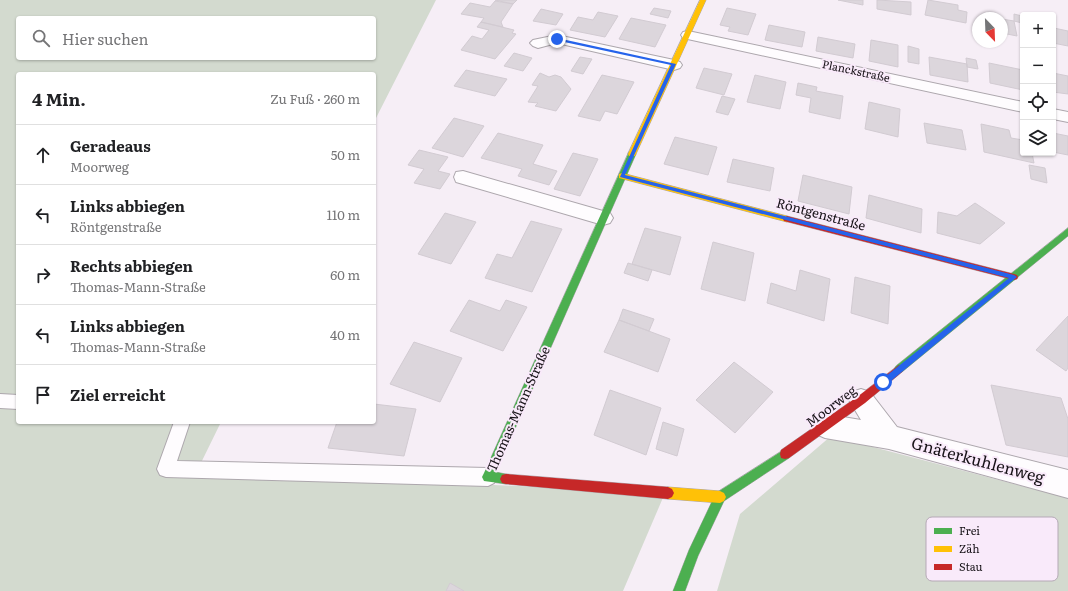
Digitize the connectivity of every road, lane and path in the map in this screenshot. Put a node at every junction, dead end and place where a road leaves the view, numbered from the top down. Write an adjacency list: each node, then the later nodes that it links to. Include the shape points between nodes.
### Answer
1 (703, 0): 2 (street, Thomas-Mann-Straße)
2 (688, 35): 4 (street, Thomas-Mann-Straße); 5 (street, Planckstraße)
3 (538, 43): 4 (street, via 557,39)
4 (674, 64): 8 (street, Thomas-Mann-Straße)
5 (1020, 106)
6 (1056, 115): 7 (street)
7 (1068, 117)
8 (622, 176): 10 (street, Thomas-Mann-Straße); 12 (street, Röntgenstraße)
9 (463, 177): 10 (street)
10 (603, 218): 19 (street, Thomas-Mann-Straße)
11 (1068, 231): 12 (street, Moorweg)
12 (1014, 277): 13 (street, Moorweg)
13 (861, 400): 17 (street, Moorweg); 18 (street)
14 (0, 401): 15 (lane)
15 (16, 402)
16 (181, 424): 19 (lane, via 166,469)
17 (825, 426): 18 (street, Gnäterkuhlenweg); 21 (street, Moorweg)
18 (889, 437): 20 (street, Gnäterkuhlenweg)
19 (488, 477): 21 (street, Thomas-Mann-Straße)
20 (1068, 484)
21 (720, 497): 22 (street)
22 (679, 591)

